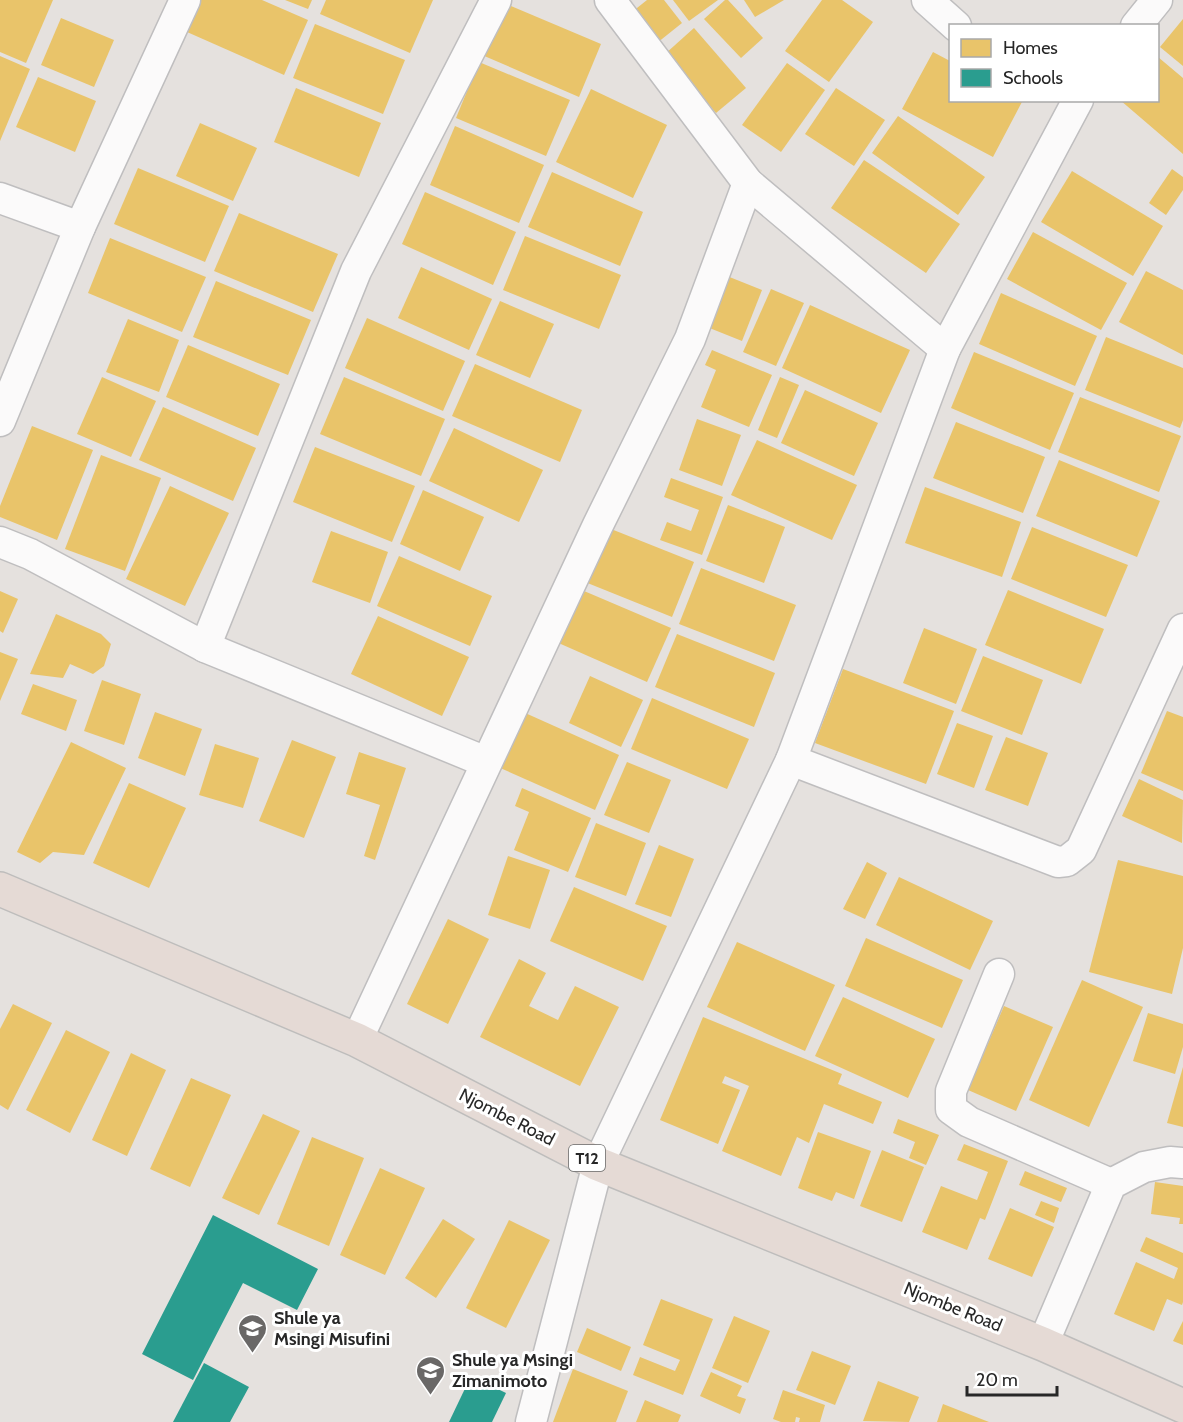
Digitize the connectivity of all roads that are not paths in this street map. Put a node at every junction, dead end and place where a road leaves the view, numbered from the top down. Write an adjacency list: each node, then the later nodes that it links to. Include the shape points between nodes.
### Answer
1 (185, 0): 11 (street)
2 (496, 0): 16 (street, via 356,271)
3 (610, 0): 9 (street)
4 (927, 0): 6 (street)
5 (1157, 0): 7 (street)
6 (954, 24)
7 (1138, 24)
8 (1077, 102): 12 (street)
9 (748, 183): 12 (street); 19 (street, via 690,339)
10 (0, 198): 11 (street)
11 (80, 227): 13 (street)
12 (945, 349): 18 (street)
13 (0, 421)
14 (0, 542): 16 (street)
15 (1183, 629): 17 (street)
16 (205, 647): 19 (street)
17 (1172, 686): 18 (street, via 1081,850 1067,861 1058,862)
18 (791, 760): 24 (street)
19 (486, 762): 22 (street)
20 (0, 889): 22 (highway, Njombe Road / T12)
21 (999, 974): 25 (street, via 951,1091 951,1109 969,1122)
22 (357, 1040): 24 (highway, Njombe Road / T12)
23 (1183, 1163): 25 (street, via 1144,1167)
24 (598, 1164): 26 (highway, Njombe Road / T12); 28 (street)
25 (1112, 1184): 26 (street)
26 (1043, 1344): 27 (highway, Njombe Road / T12)
27 (1183, 1406)
28 (531, 1422)

